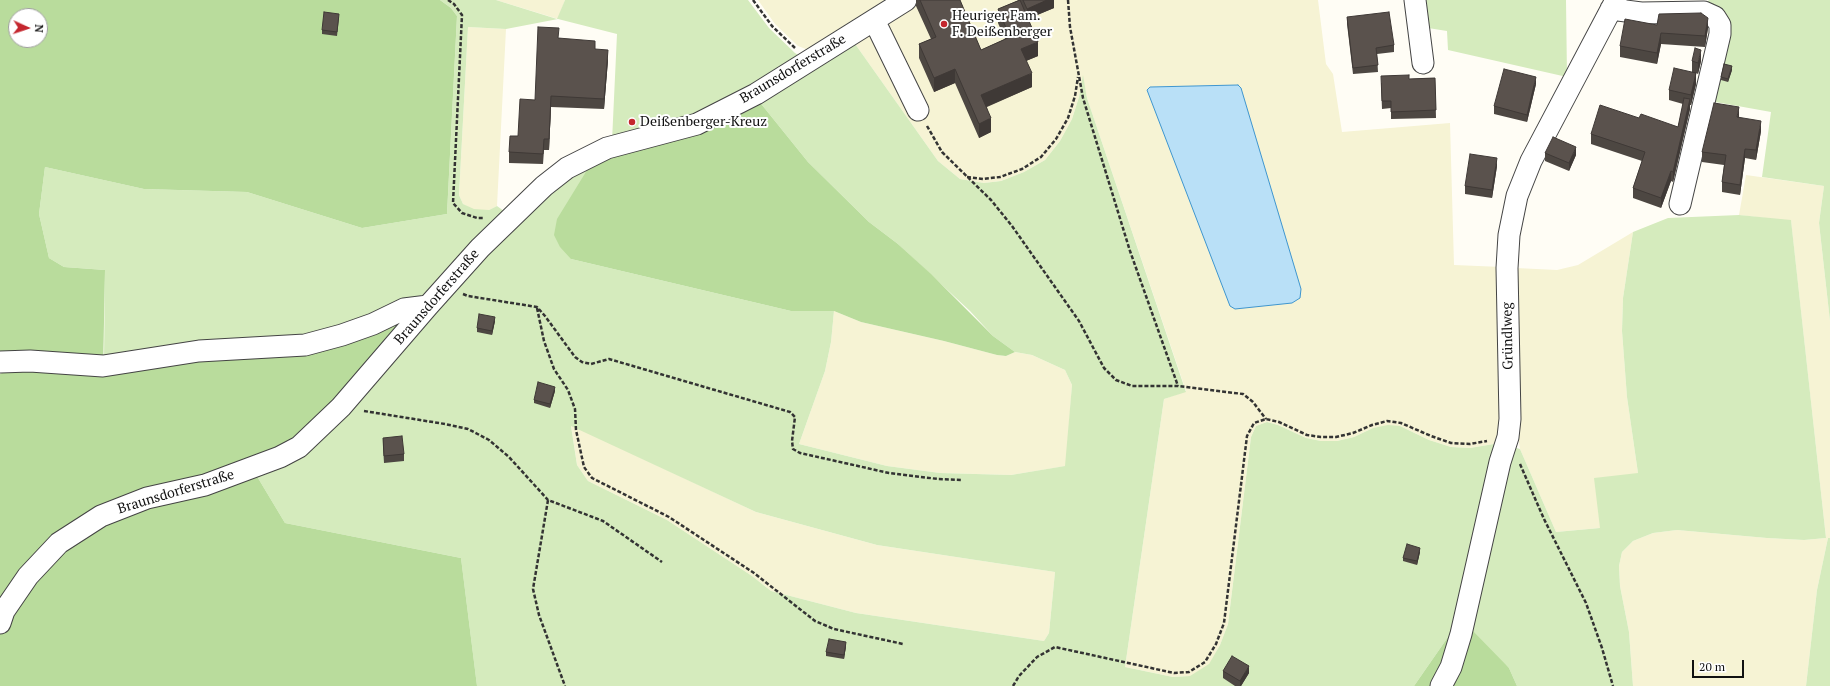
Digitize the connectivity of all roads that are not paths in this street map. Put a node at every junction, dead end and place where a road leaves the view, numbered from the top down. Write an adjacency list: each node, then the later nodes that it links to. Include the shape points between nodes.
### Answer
1 (906, 0): 4 (street, Braunsdorferstraße)
2 (1416, 0): 5 (street)
3 (1613, 5): 7 (street, via 1641,13 1704,12 1715,17 1720,25); 11 (street, Gründlweg, via 1532,161 1517,196 1509,235 1507,268 1510,419 1508,437 1461,634 1451,667)
4 (874, 20): 6 (street); 8 (street, Braunsdorferstraße, via 756,94 697,124 607,148 567,168 512,217)
5 (1423, 63)
6 (918, 110)
7 (1680, 204)
8 (428, 306): 9 (street, via 404,309 342,335 305,345 199,351 103,366 30,361); 10 (street, Braunsdorferstraße, via 341,407 299,447 280,457 205,485 147,498 102,516 59,544 28,576 4,611)
9 (0, 362)
10 (0, 623)
11 (1441, 686)

